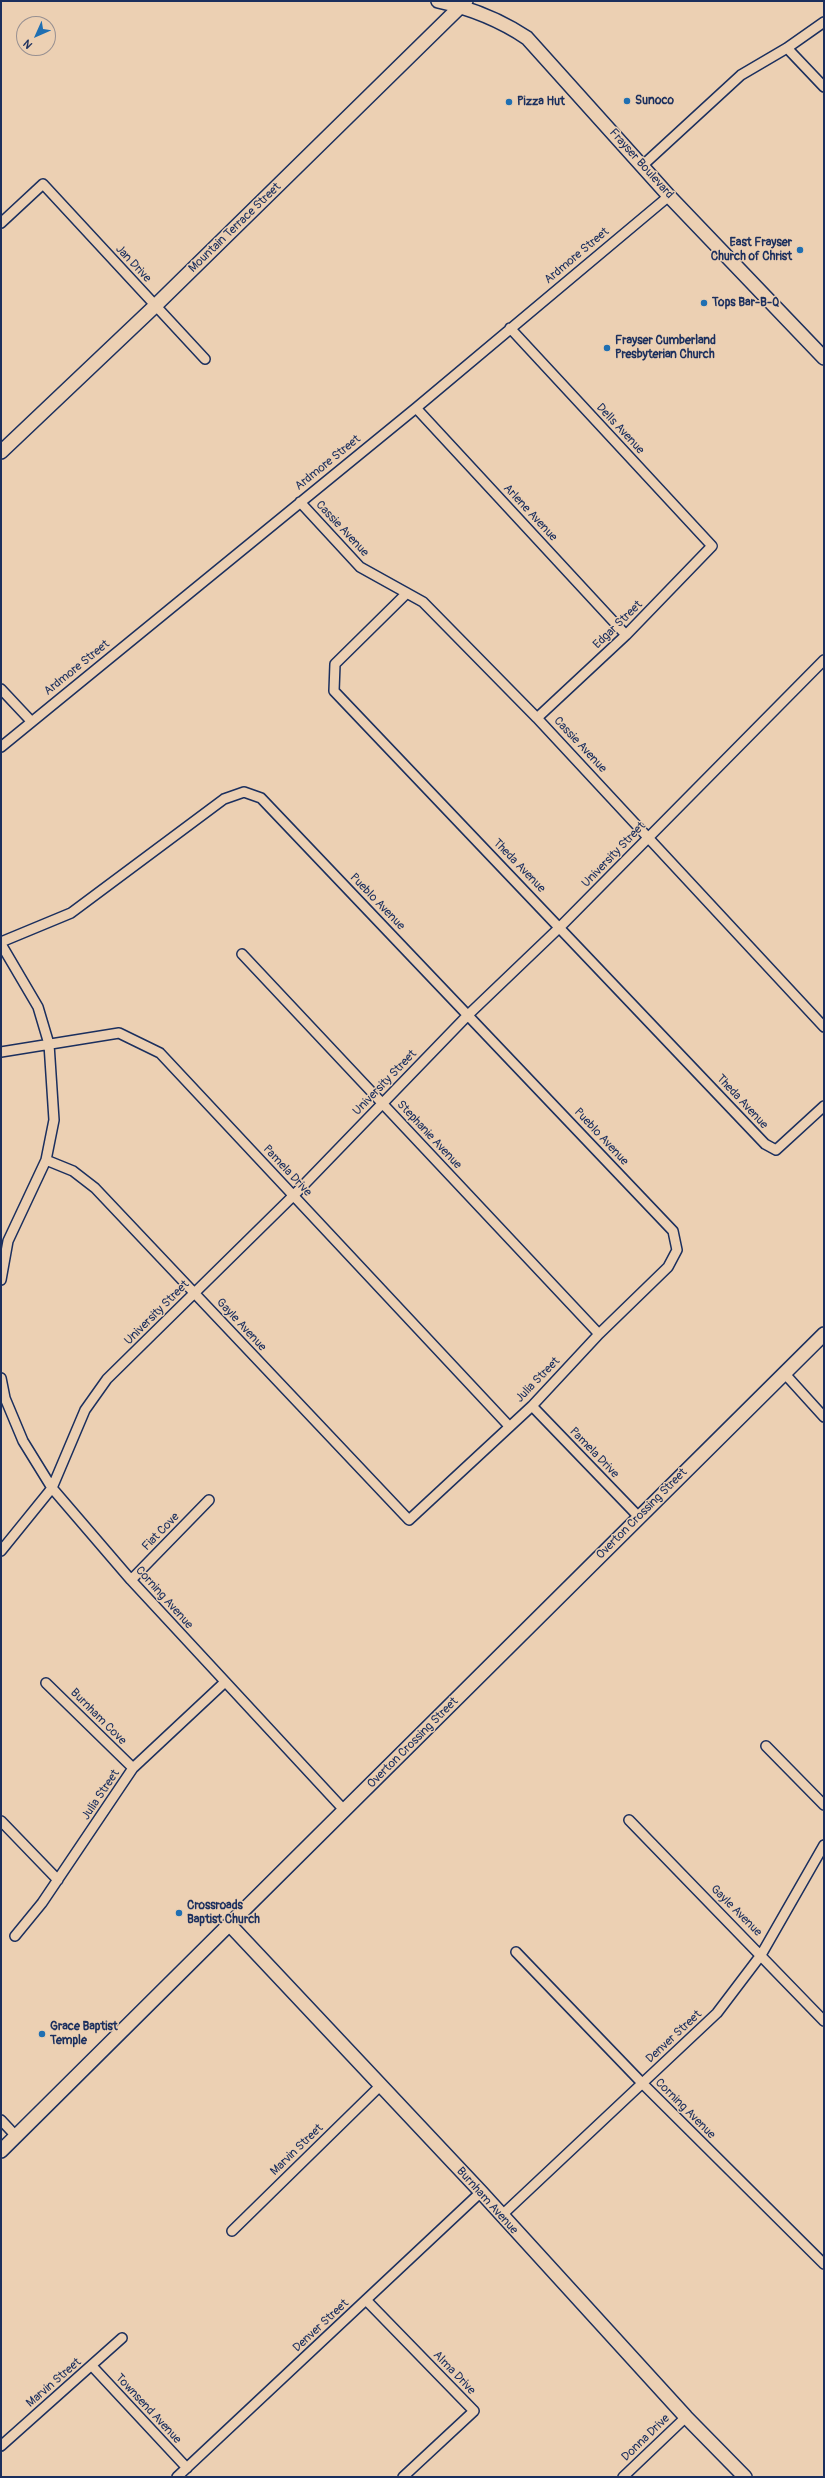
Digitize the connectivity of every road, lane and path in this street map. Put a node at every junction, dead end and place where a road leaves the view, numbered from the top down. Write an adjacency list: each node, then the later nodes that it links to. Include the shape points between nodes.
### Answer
1 (438, 1): 2 (street, Frayser Boulevard)
2 (464, 3): 6 (street, Frayser Boulevard, via 527,38); 9 (street, Mountain Terrace Street)
3 (824, 22): 4 (street)
4 (787, 48): 5 (street); 6 (street, via 741,76)
5 (824, 87)
6 (642, 166): 7 (street, Frayser Boulevard)
7 (669, 196): 10 (street, Ardmore Street); 11 (street, Frayser Boulevard)
8 (1, 223): 9 (street, Jan Drive, via 43,184)
9 (155, 306): 12 (street, Jan Drive); 14 (street, Mountain Terrace Street)
10 (510, 328): 13 (street, Ardmore Street); 16 (street, Dells Avenue)
11 (824, 358)
12 (205, 359)
13 (416, 408): 15 (street, Ardmore Street); 18 (street, Arlene Avenue)
14 (1, 452)
15 (300, 502): 17 (street, Cassie Avenue, via 360,567); 22 (street, Ardmore Street)
16 (712, 546): 18 (street, Edgar Street)
17 (408, 593): 21 (street, Cassie Avenue, via 423,602); 25 (street, Theda Avenue, via 335,664 334,691)
18 (626, 635): 21 (street, Edgar Street)
19 (824, 660): 24 (street, University Street)
20 (1, 689): 22 (street)
21 (538, 718): 24 (street, Cassie Avenue)
22 (31, 721): 23 (street, Ardmore Street)
23 (1, 747)
24 (648, 836): 25 (street, University Street); 29 (street, Cassie Avenue)
25 (560, 927): 28 (street, University Street); 33 (street, Theda Avenue, via 765,1144 776,1150)
26 (1, 943): 28 (street, Pueblo Avenue, via 71,912 224,799 244,792 261,798); 30 (street, via 38,1007)
27 (242, 954): 32 (street, Stephanie Avenue)
28 (468, 1015): 32 (street, University Street); 36 (street, Pueblo Avenue, via 673,1231)
29 (824, 1027)
30 (49, 1044): 31 (street, Pamela Drive); 34 (street, via 54,1120); 35 (street, Pamela Drive, via 119,1032 160,1053)
31 (1, 1052)
32 (382, 1103): 35 (street, University Street); 39 (street, Stephanie Avenue)
33 (824, 1106)
34 (46, 1160): 37 (street, via 8,1241); 38 (street, Gayle Avenue, via 73,1171 95,1188)
35 (293, 1196): 38 (street, University Street); 46 (street, Pamela Drive)
36 (677, 1250): 39 (street, Julia Street, via 668,1267)
37 (1, 1280)
38 (194, 1293): 47 (street, University Street, via 107,1379 85,1410); 50 (street, Gayle Avenue)
39 (599, 1334): 44 (street, Julia Street)
40 (824, 1334): 41 (street, Overton Crossing Street)
41 (785, 1374): 45 (street); 49 (street, Overton Crossing Street)
42 (1, 1378): 43 (street, Corning Avenue)
43 (3, 1399): 47 (street, Corning Avenue, via 23,1441)
44 (532, 1406): 46 (street, Julia Street); 49 (street, Pamela Drive)
45 (824, 1417)
46 (509, 1426): 50 (street, Julia Street)
47 (52, 1488): 51 (street, University Street); 52 (street, Corning Avenue)
48 (209, 1500): 52 (street, Fiat Cove)
49 (638, 1516): 58 (street, Overton Crossing Street)
50 (409, 1520)
51 (1, 1551)
52 (131, 1580): 54 (street, Corning Avenue)
53 (46, 1682): 56 (street, Burnham Cove)
54 (225, 1682): 56 (street, Julia Street); 58 (street, Corning Avenue)
55 (766, 1746): 57 (street)
56 (133, 1768): 62 (street, Julia Street)
57 (824, 1805)
58 (345, 1811): 63 (street, Overton Crossing Street)
59 (629, 1820): 66 (street, Gayle Avenue)
60 (1, 1821): 62 (street)
61 (824, 1845): 66 (street, Denver Street)
62 (58, 1880): 64 (street, Julia Street)
63 (230, 1925): 69 (street, Burnham Avenue); 71 (street, Overton Crossing Street)
64 (15, 1936)
65 (516, 1952): 68 (street, Corning Avenue)
66 (761, 1955): 67 (street, Gayle Avenue); 68 (street, Denver Street, via 717,2014)
67 (824, 2021)
68 (642, 2083): 74 (street, Denver Street); 76 (street, Corning Avenue)
69 (380, 2086): 73 (street, Burnham Avenue); 75 (street, Marvin Street)
70 (1, 2120): 71 (street)
71 (15, 2135): 72 (street, Overton Crossing Street)
72 (1, 2151)
73 (481, 2192): 74 (street, Burnham Avenue); 77 (street, Denver Street)
74 (501, 2216): 80 (street, Burnham Avenue)
75 (232, 2231)
76 (824, 2264)
77 (366, 2300): 82 (street, Denver Street); 84 (street, Alma Drive, via 474,2411)
78 (122, 2338): 79 (street, Marvin Street)
79 (92, 2366): 81 (street, Marvin Street); 82 (street, Townsend Avenue)
80 (686, 2417): 85 (street, Donna Drive); 86 (street, Burnham Avenue)
81 (1, 2446)
82 (187, 2468): 83 (street, Denver Street)
83 (177, 2477)
84 (403, 2477)
85 (623, 2477)
86 (745, 2477)

